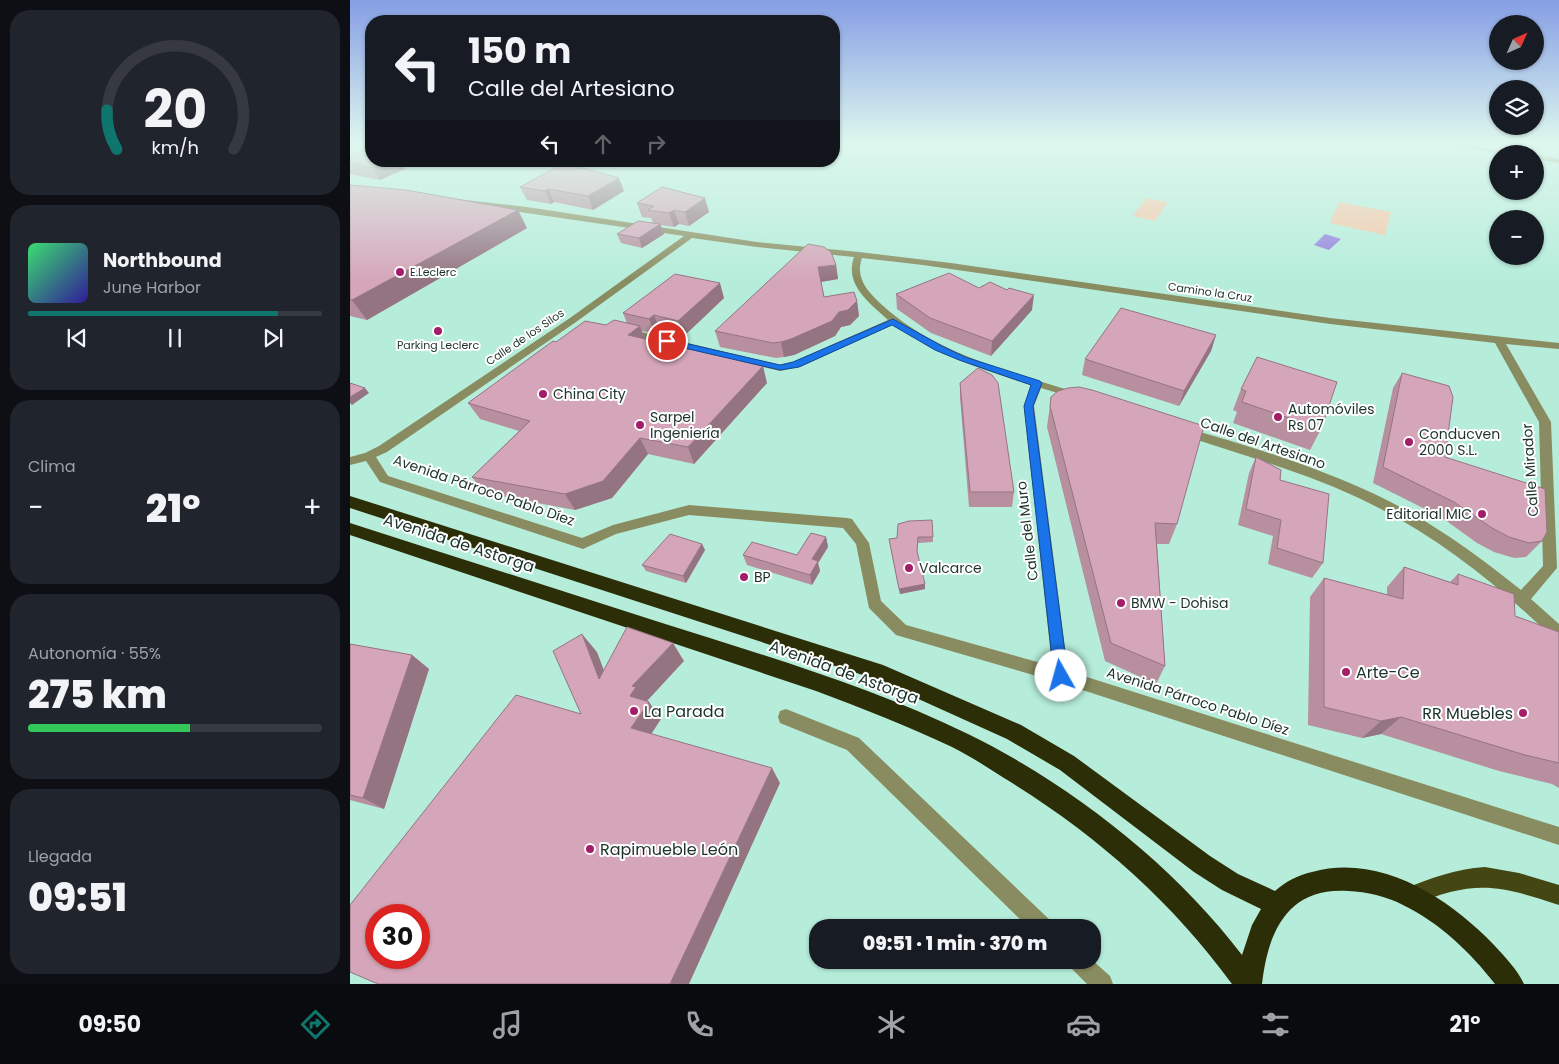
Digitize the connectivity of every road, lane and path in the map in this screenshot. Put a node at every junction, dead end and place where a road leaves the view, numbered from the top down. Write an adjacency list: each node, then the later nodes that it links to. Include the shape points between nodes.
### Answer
1 (447, 199): 2 (street, Camino la Cruz)
2 (692, 234): 3 (street, Camino la Cruz); 11 (street, Calle de los Silos, via 578,321)
3 (859, 254): 4 (street, via 854,270 858,283); 6 (street, Camino la Cruz)
4 (893, 321): 5 (street, via 796,365 780,368); 8 (street, via 938,348)
5 (620, 330)
6 (1499, 341): 7 (street, Camino la Cruz); 15 (street, Calle Mirador, via 1545,422 1550,568)
7 (1559, 346)
8 (1037, 383): 9 (street); 17 (street, Calle del Muro, via 1028,406)
9 (1083, 398)
10 (1175, 429): 15 (street, Calle del Artesiano, via 1304,472 1374,500 1437,535)
11 (369, 456): 12 (street); 17 (street, Avenida Párroco Pablo Díez, via 384,479 583,544 613,530 689,510 847,523 862,543 874,604 901,630)
12 (350, 461)
13 (350, 502): 22 (highway, via 876,671 944,700 1014,732 1067,763 1202,864 1230,882)
14 (350, 529): 26 (highway, Avenida de Astorga, via 838,689 956,739 1048,792 1120,846 1194,916 1225,951)
15 (1522, 598): 16 (street, Calle del Artesiano)
16 (1559, 634)
17 (1061, 676): 19 (street, Avenida Párroco Pablo Díez)
18 (786, 717): 23 (street, via 853,744)
19 (1559, 836)
20 (1559, 895): 21 (main road, via 1495,876 1460,878)
21 (1411, 896): 22 (highway, via 1371,881 1334,878 1302,886); 27 (highway, via 1451,922 1490,958)
22 (1278, 905): 26 (highway, via 1263,928 1251,959)
23 (1035, 919)
24 (1086, 969): 25 (street)
25 (1102, 984)
26 (1248, 984)
27 (1511, 984)

